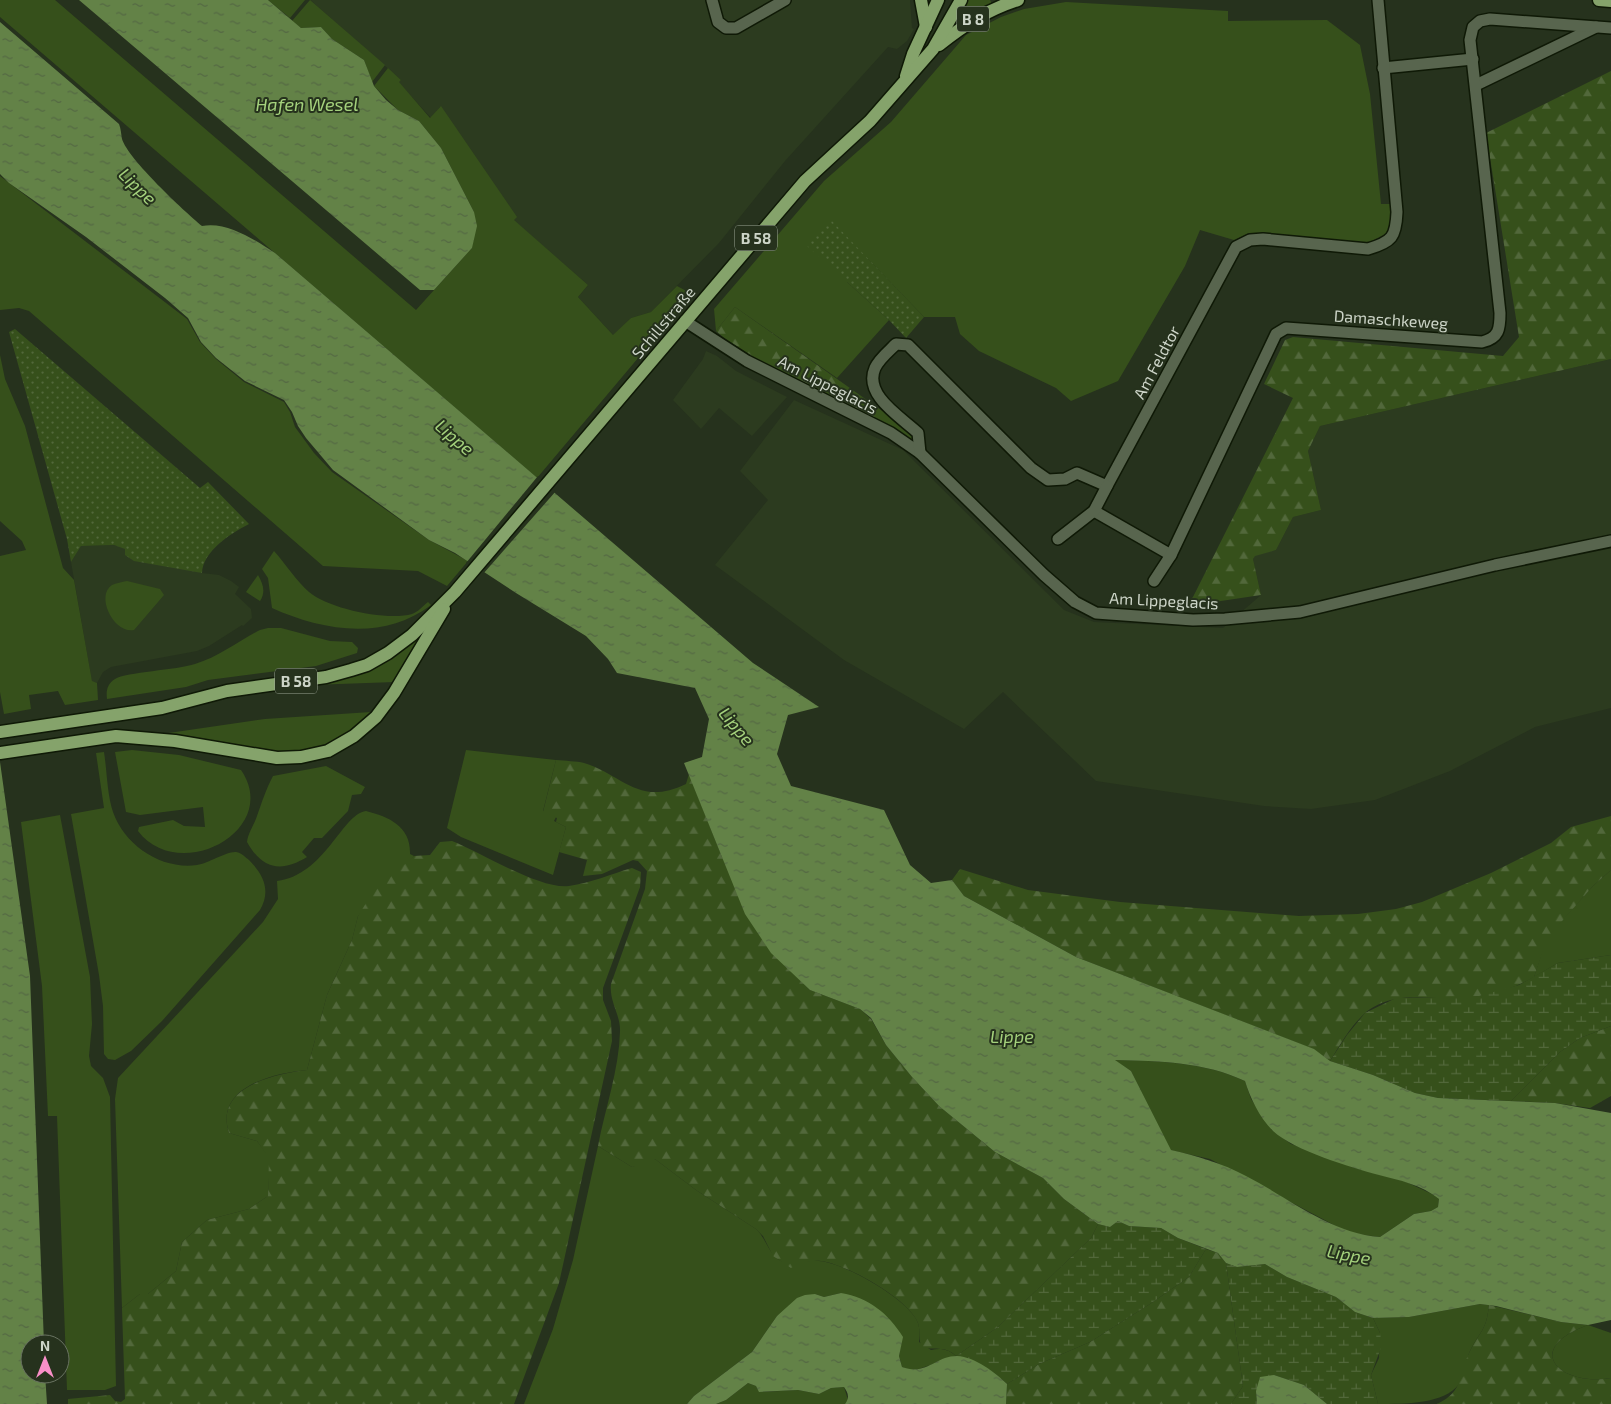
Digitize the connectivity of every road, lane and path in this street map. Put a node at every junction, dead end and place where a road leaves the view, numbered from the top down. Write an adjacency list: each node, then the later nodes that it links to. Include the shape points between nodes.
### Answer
1 (712, 0): 2 (street, via 718,22 726,28 736,28)
2 (785, 0)
3 (921, 0): 12 (main road)
4 (938, 0): 12 (main road, Schillstraße / B 58)
5 (961, 0): 13 (main road, Schillstraße / B 58)
6 (1018, 0): 13 (main road, B 8, via 970,21)
7 (1378, 0): 15 (street, Am Feldtor)
8 (1599, 0): 9 (main road)
9 (1611, 1)
10 (1598, 26): 11 (street, Damaschkeweg); 14 (street, Damaschkeweg, via 1480,21 1473,27 1470,40); 17 (street)
11 (1611, 28)
12 (926, 29): 16 (main road, Schillstraße / B 58)
13 (933, 49): 16 (main road, Schillstraße / B 58)
14 (1473, 59): 15 (street); 17 (street, Damaschkeweg)
15 (1383, 68): 20 (street, Am Feldtor, via 1397,212 1397,229 1392,238 1368,249 1263,239 1250,240 1236,247)
16 (904, 81): 18 (main road, Schillstraße / B 58, via 870,122 805,180)
17 (1476, 85): 24 (street, Damaschkeweg, via 1497,274 1500,312 1497,334 1492,340 1482,342 1286,328 1276,334)
18 (685, 322): 19 (street, Am Lippeglacis, via 746,361 890,433); 26 (main road, Schillstraße / B 58)
19 (920, 453): 20 (street, via 918,432 874,390 872,379 878,363 896,344 908,345 1031,468 1048,480 1065,479 1077,473); 23 (street, Am Lippeglacis, via 1044,575 1075,602 1096,613 1193,620 1300,612)
20 (1107, 486): 21 (street)
21 (1094, 510): 22 (street); 24 (street)
22 (1058, 539)
23 (1611, 541)
24 (1171, 555): 25 (street, Damaschkeweg)
25 (1154, 581)
26 (455, 592): 27 (main road, B 58, via 412,635 367,665 326,677 227,691 162,708); 28 (main road, B 58, via 376,717 354,736 328,751 277,758 175,741 116,736)
27 (0, 732)
28 (0, 753)

